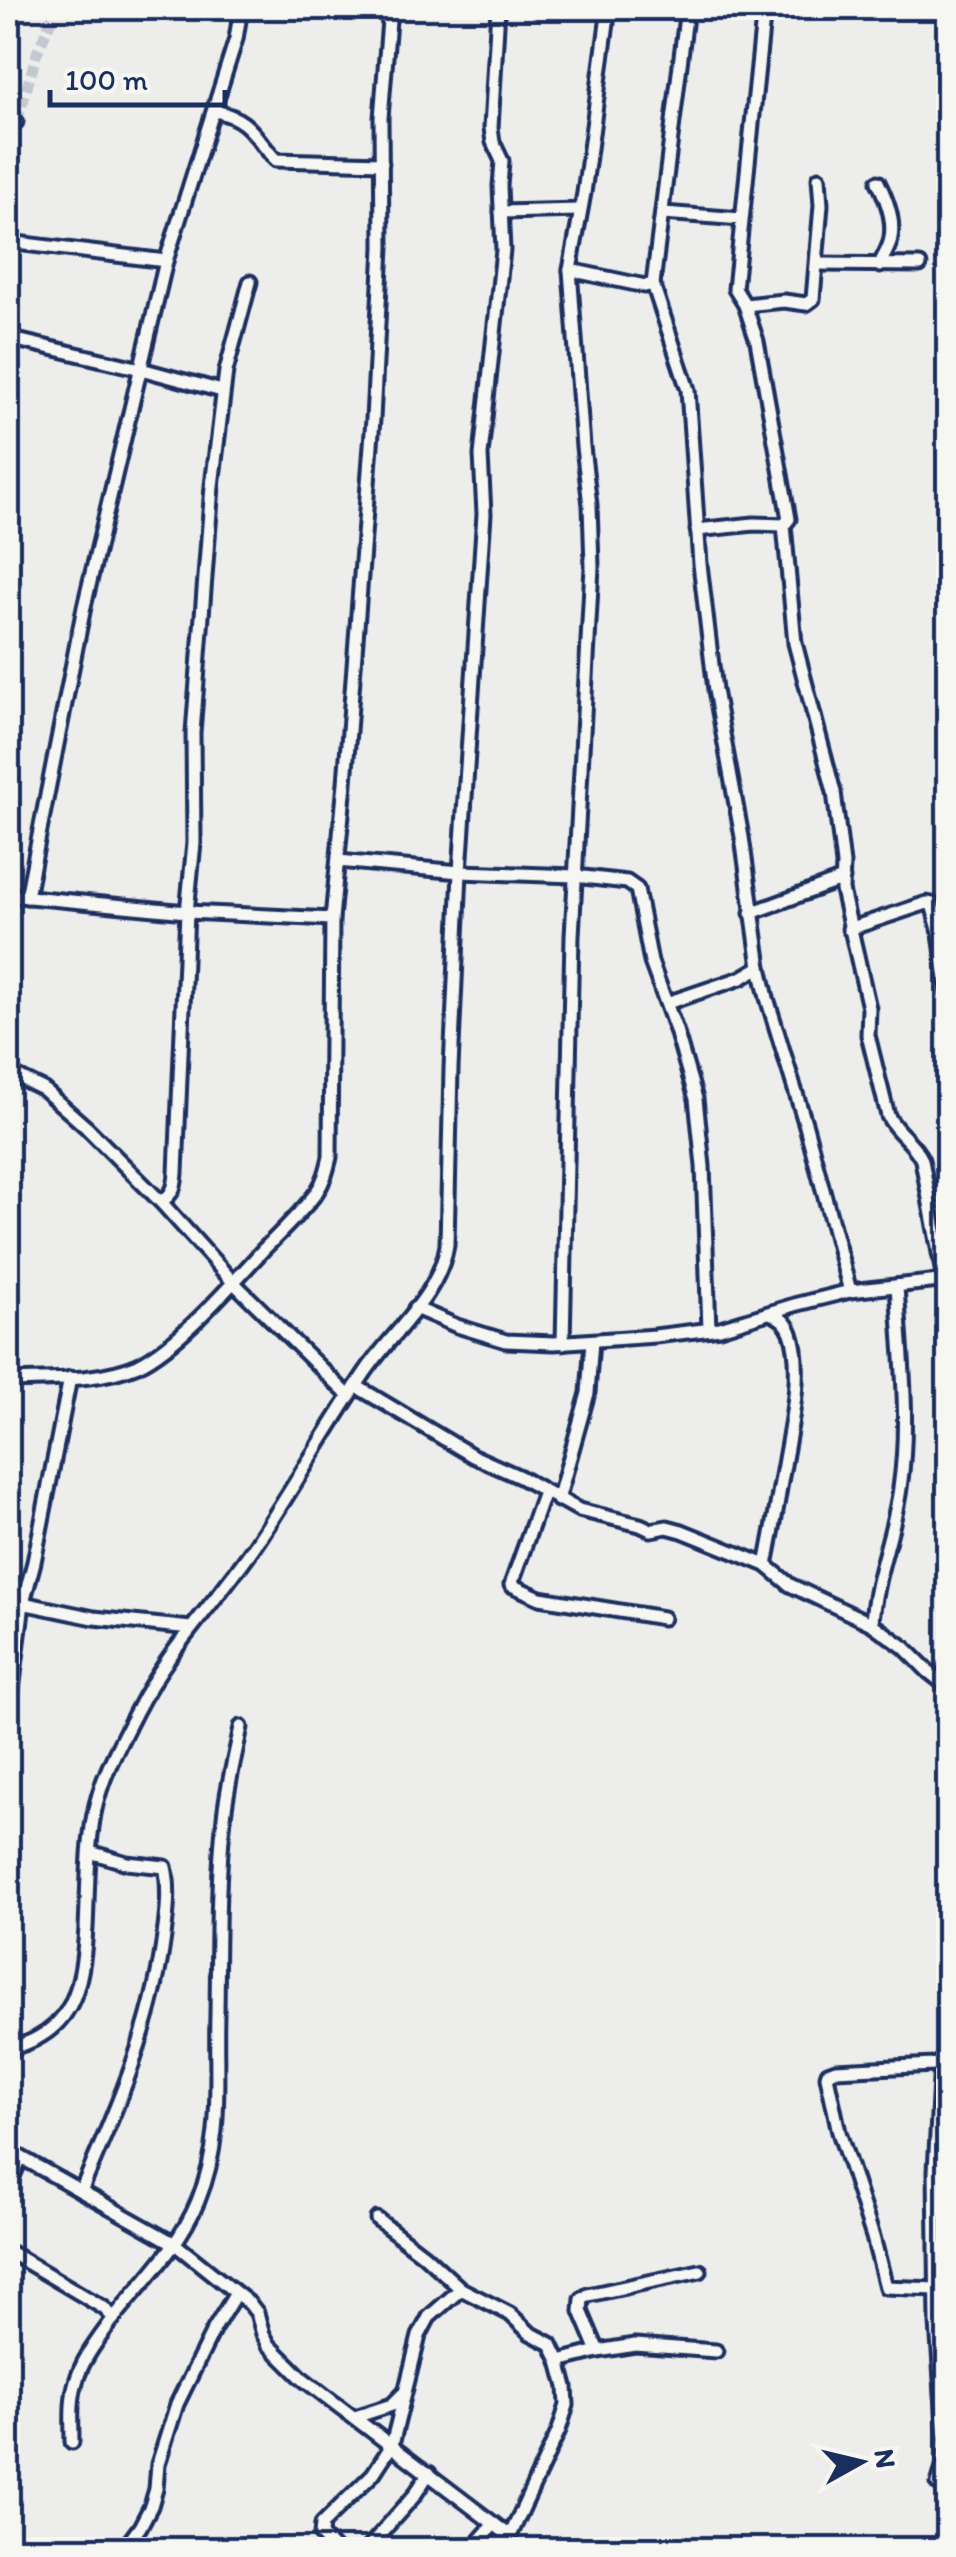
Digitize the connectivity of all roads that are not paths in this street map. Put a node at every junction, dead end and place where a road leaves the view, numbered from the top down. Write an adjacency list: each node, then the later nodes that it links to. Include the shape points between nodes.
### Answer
1 (241, 8): 8 (street)
2 (390, 8): 9 (street)
3 (498, 8): 13 (street, via 490,120 502,161)
4 (609, 8): 12 (street)
5 (687, 8): 14 (street)
6 (764, 8): 7 (street); 15 (street)
7 (775, 8)
8 (215, 111): 9 (street, via 236,117 276,160); 17 (street)
9 (382, 163): 30 (street, via 374,400)
10 (819, 178): 18 (street)
11 (878, 182): 20 (street, via 891,215)
12 (580, 210): 13 (street); 21 (street)
13 (500, 212): 31 (street, via 503,250 481,455 484,514)
14 (663, 213): 15 (street); 23 (street)
15 (741, 219): 24 (street, via 736,289)
16 (8, 242): 17 (street)
17 (166, 261): 26 (street)
18 (818, 264): 20 (street); 24 (street, via 810,302)
19 (920, 265): 20 (street)
20 (880, 266)
21 (570, 270): 23 (street); 32 (street, via 592,567)
22 (250, 282): 27 (street)
23 (653, 284): 29 (street, via 688,390)
24 (745, 305): 28 (street, via 782,470 790,518)
25 (8, 338): 26 (street)
26 (142, 369): 27 (street); 35 (street, via 84,607)
27 (222, 392): 36 (street, via 194,703)
28 (784, 524): 29 (street); 33 (street, via 795,643 834,792)
29 (698, 530): 37 (street, via 714,690)
30 (338, 861): 31 (street); 38 (street)
31 (460, 872): 32 (street); 49 (street, via 446,1245 440,1272)
32 (575, 876): 42 (street, via 637,889 651,962); 53 (street)
33 (843, 879): 37 (street); 39 (street)
34 (8, 895): 35 (street)
35 (27, 897): 36 (street)
36 (187, 912): 38 (street); 44 (street, via 175,1187)
37 (752, 914): 40 (street)
38 (332, 919): 46 (street, via 327,1169 316,1193)
39 (849, 929): 41 (street, via 932,904); 45 (street, via 884,1106 922,1160)
40 (760, 967): 42 (street); 48 (street)
41 (948, 994)
42 (667, 1003): 51 (street, via 700,1129)
43 (8, 1072): 44 (street, via 44,1089)
44 (161, 1202): 46 (street)
45 (946, 1280): 47 (street)
46 (233, 1282): 54 (street, via 156,1356 113,1373); 56 (street)
47 (897, 1286): 48 (street); 63 (street, via 904,1455)
48 (850, 1292): 50 (street)
49 (415, 1308): 53 (street, via 506,1342); 56 (street)
50 (770, 1313): 51 (street); 59 (street, via 791,1333 795,1388)
51 (710, 1329): 52 (street)
52 (592, 1341): 53 (street); 58 (street, via 588,1393)
53 (563, 1343)
54 (70, 1378): 55 (street); 61 (street)
55 (8, 1381)
56 (352, 1391): 57 (street); 64 (street, via 256,1543)
57 (544, 1492): 58 (street); 62 (street, via 511,1586 540,1598)
58 (558, 1500): 59 (street, via 650,1530 682,1531)
59 (766, 1565): 63 (street, via 790,1585)
60 (8, 1600): 61 (street)
61 (23, 1603): 64 (street); 66 (street)
62 (663, 1618)
63 (872, 1624): 65 (street)
64 (191, 1628): 68 (street, via 140,1704 102,1783)
65 (948, 1688)
66 (8, 1722)
67 (241, 1728): 77 (street, via 220,1875 216,2142 197,2204)
68 (90, 1852): 70 (street, via 76,1995 55,2026); 75 (street, via 165,1867 167,1911 141,2044)
69 (948, 2048): 71 (street)
70 (8, 2049)
71 (941, 2062): 80 (street); 80 (street, via 827,2076 886,2287)
72 (8, 2150): 73 (street)
73 (21, 2158): 74 (street); 75 (street)
74 (8, 2188)
75 (81, 2191): 77 (street)
76 (377, 2218): 81 (street)
77 (175, 2244): 82 (street); 83 (street)
78 (8, 2250): 83 (street)
79 (700, 2271): 84 (street, via 582,2299)
80 (936, 2289): 92 (street, via 944,2438 938,2484)
81 (461, 2290): 86 (street, via 510,2314 551,2344); 87 (street, via 424,2326)
82 (236, 2293): 88 (street, via 257,2313 279,2356); 94 (street, via 177,2404 152,2506)
83 (114, 2318): 89 (street, via 76,2383)
84 (598, 2350): 85 (street, via 635,2345); 86 (street)
85 (716, 2352)
86 (559, 2360): 93 (street, via 568,2396 559,2430 510,2536)
87 (406, 2391): 88 (street, via 392,2405); 90 (street)
88 (355, 2418): 90 (street)
89 (72, 2442)
90 (392, 2445): 91 (street); 95 (street, via 373,2474 322,2524 321,2534)
91 (428, 2474): 93 (street); 96 (street)
92 (948, 2488)
93 (494, 2524): 97 (street)
94 (123, 2550)
95 (334, 2550)
96 (366, 2550)
97 (471, 2550)

